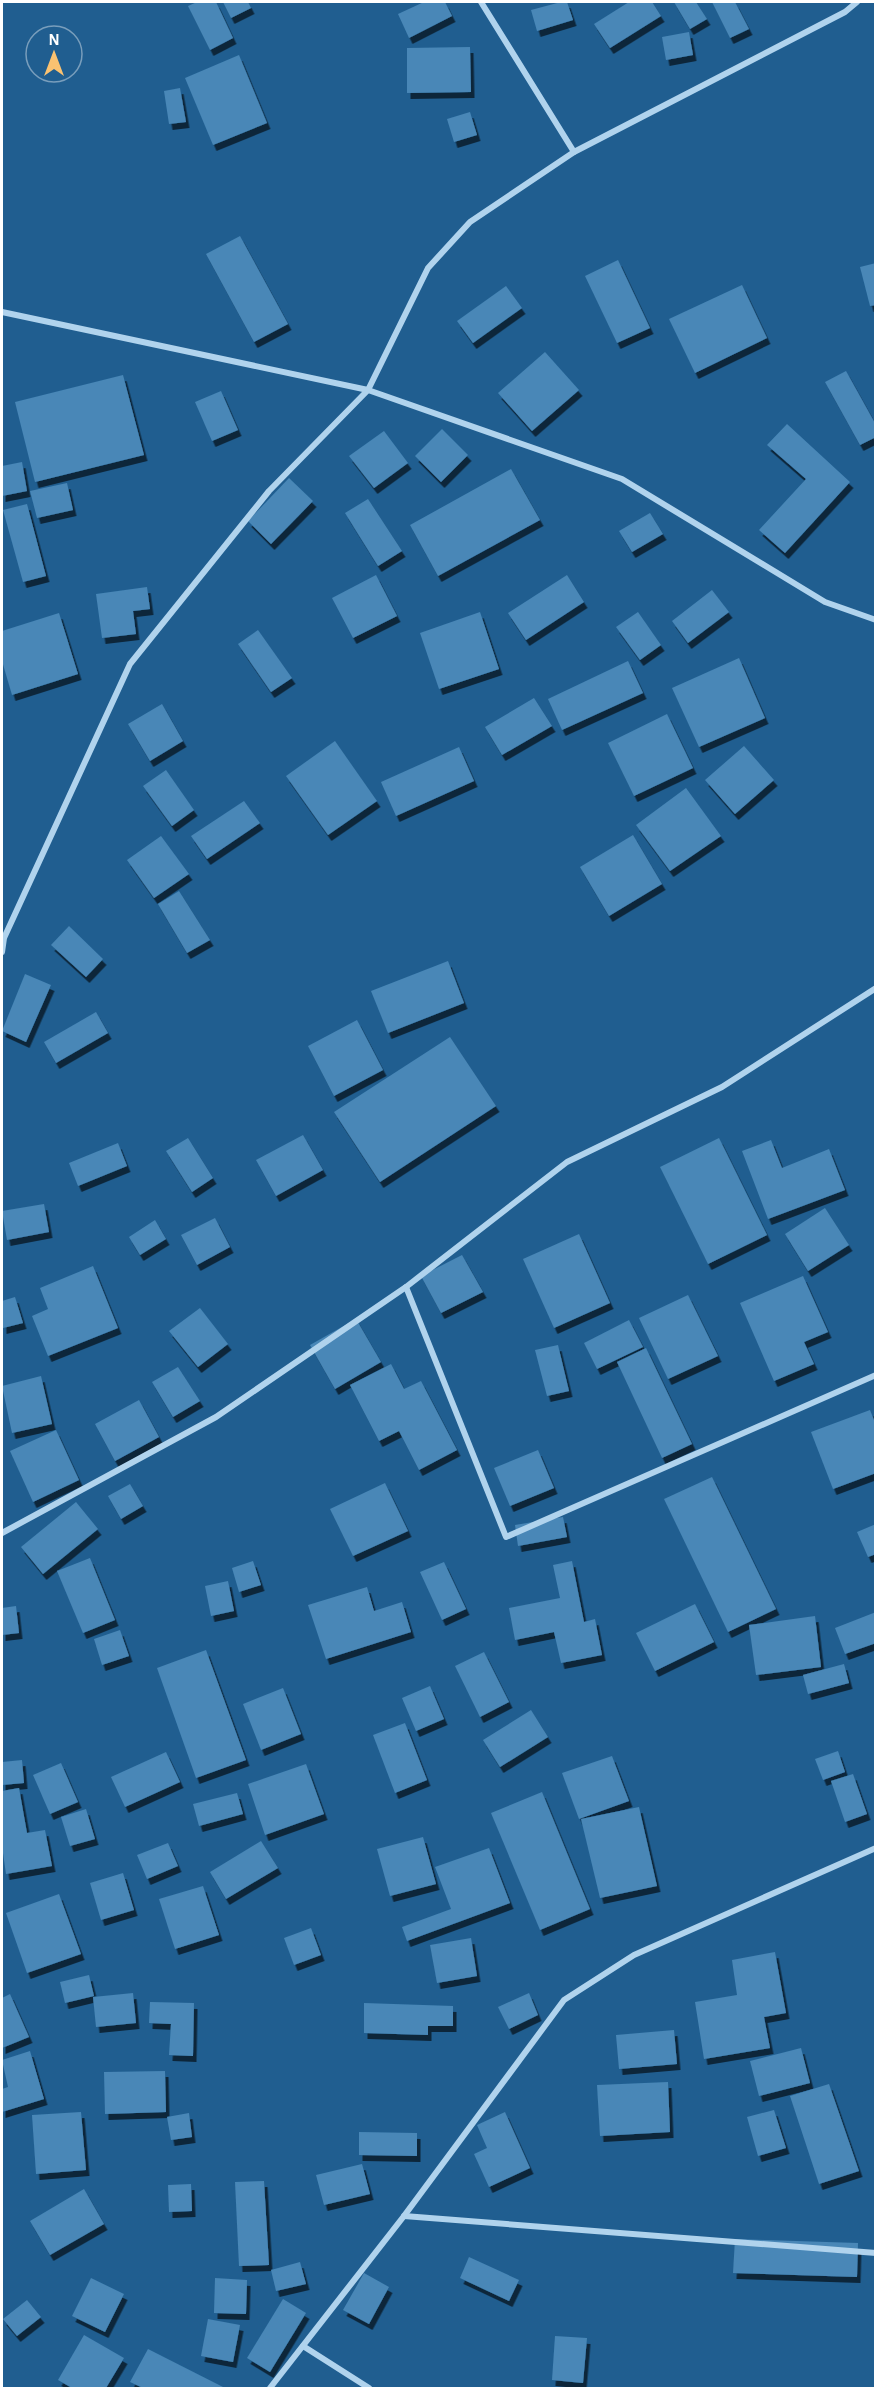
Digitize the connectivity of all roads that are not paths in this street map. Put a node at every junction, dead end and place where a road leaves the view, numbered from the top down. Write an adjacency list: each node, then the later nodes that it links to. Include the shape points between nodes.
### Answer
1 (480, 2): 3 (street)
2 (857, 2): 3 (street, via 845,12)
3 (574, 152): 5 (street, via 470,222 428,268)
4 (2, 312): 5 (street)
5 (368, 390): 6 (street, via 622,479 825,602); 7 (street, via 269,492 130,664 4,938)
6 (876, 620)
7 (2, 952)
8 (876, 988): 9 (street, via 722,1087 567,1162)
9 (406, 1287): 10 (street, via 506,1537); 11 (street, via 216,1417)
10 (876, 1375)
11 (2, 1533)
12 (876, 1848): 13 (street, via 634,1955 564,2000)
13 (404, 2216): 14 (street); 15 (street)
14 (876, 2253)
15 (303, 2346): 16 (street); 17 (street)
16 (270, 2388)
17 (369, 2388)

